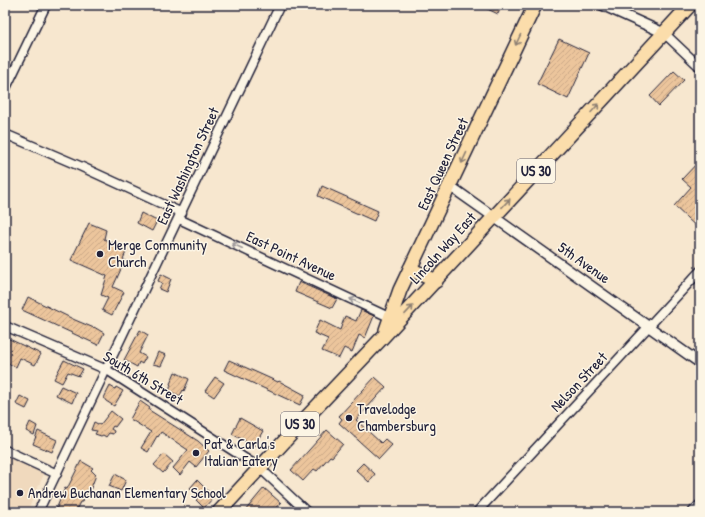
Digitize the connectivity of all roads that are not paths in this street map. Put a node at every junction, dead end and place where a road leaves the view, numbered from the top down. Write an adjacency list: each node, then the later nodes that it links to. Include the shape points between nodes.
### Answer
1 (280, 5): 11 (street, East Washington Street)
2 (535, 5): 10 (highway, East Queen Street / US 30, one-way to 10)
3 (602, 5): 6 (street)
4 (690, 5): 6 (highway, Lincoln Way East / US 30)
5 (44, 6): 8 (street)
6 (664, 33): 7 (street); 12 (highway, Lincoln Way East / US 30, one-way to 6)
7 (700, 67)
8 (5, 90)
9 (5, 134): 11 (street, East Point Avenue, via 82,167)
10 (450, 186): 12 (street, 5th Avenue); 13 (highway, East Queen Street / US 30)
11 (180, 216): 16 (street, East Point Avenue, one-way to 11); 21 (street, East Washington Street)
12 (494, 216): 15 (highway, Lincoln Way East / US 30); 18 (street, 5th Avenue)
13 (410, 269): 15 (highway); 16 (highway, East Queen Street / US 30)
14 (700, 271): 18 (street, Nelson Street)
15 (436, 281): 19 (highway, Lincoln Way East / US 30, one-way to 15)
16 (390, 318): 19 (highway, East Queen Street / US 30)
17 (5, 326): 21 (street, South 6th Street)
18 (650, 327): 20 (street, 5th Avenue); 29 (street, Nelson Street)
19 (382, 338): 23 (highway, Lincoln Way East / US 30)
20 (700, 363)
21 (107, 370): 23 (street, South 6th Street); 24 (street, East Washington Street)
22 (5, 450): 24 (street)
23 (260, 468): 27 (highway, Lincoln Way East / US 30); 28 (street, South 6th Street)
24 (56, 474): 26 (street, East Washington Street)
25 (700, 504): 30 (street)
26 (38, 512)
27 (219, 512)
28 (307, 512)
29 (477, 512)
30 (693, 512)

